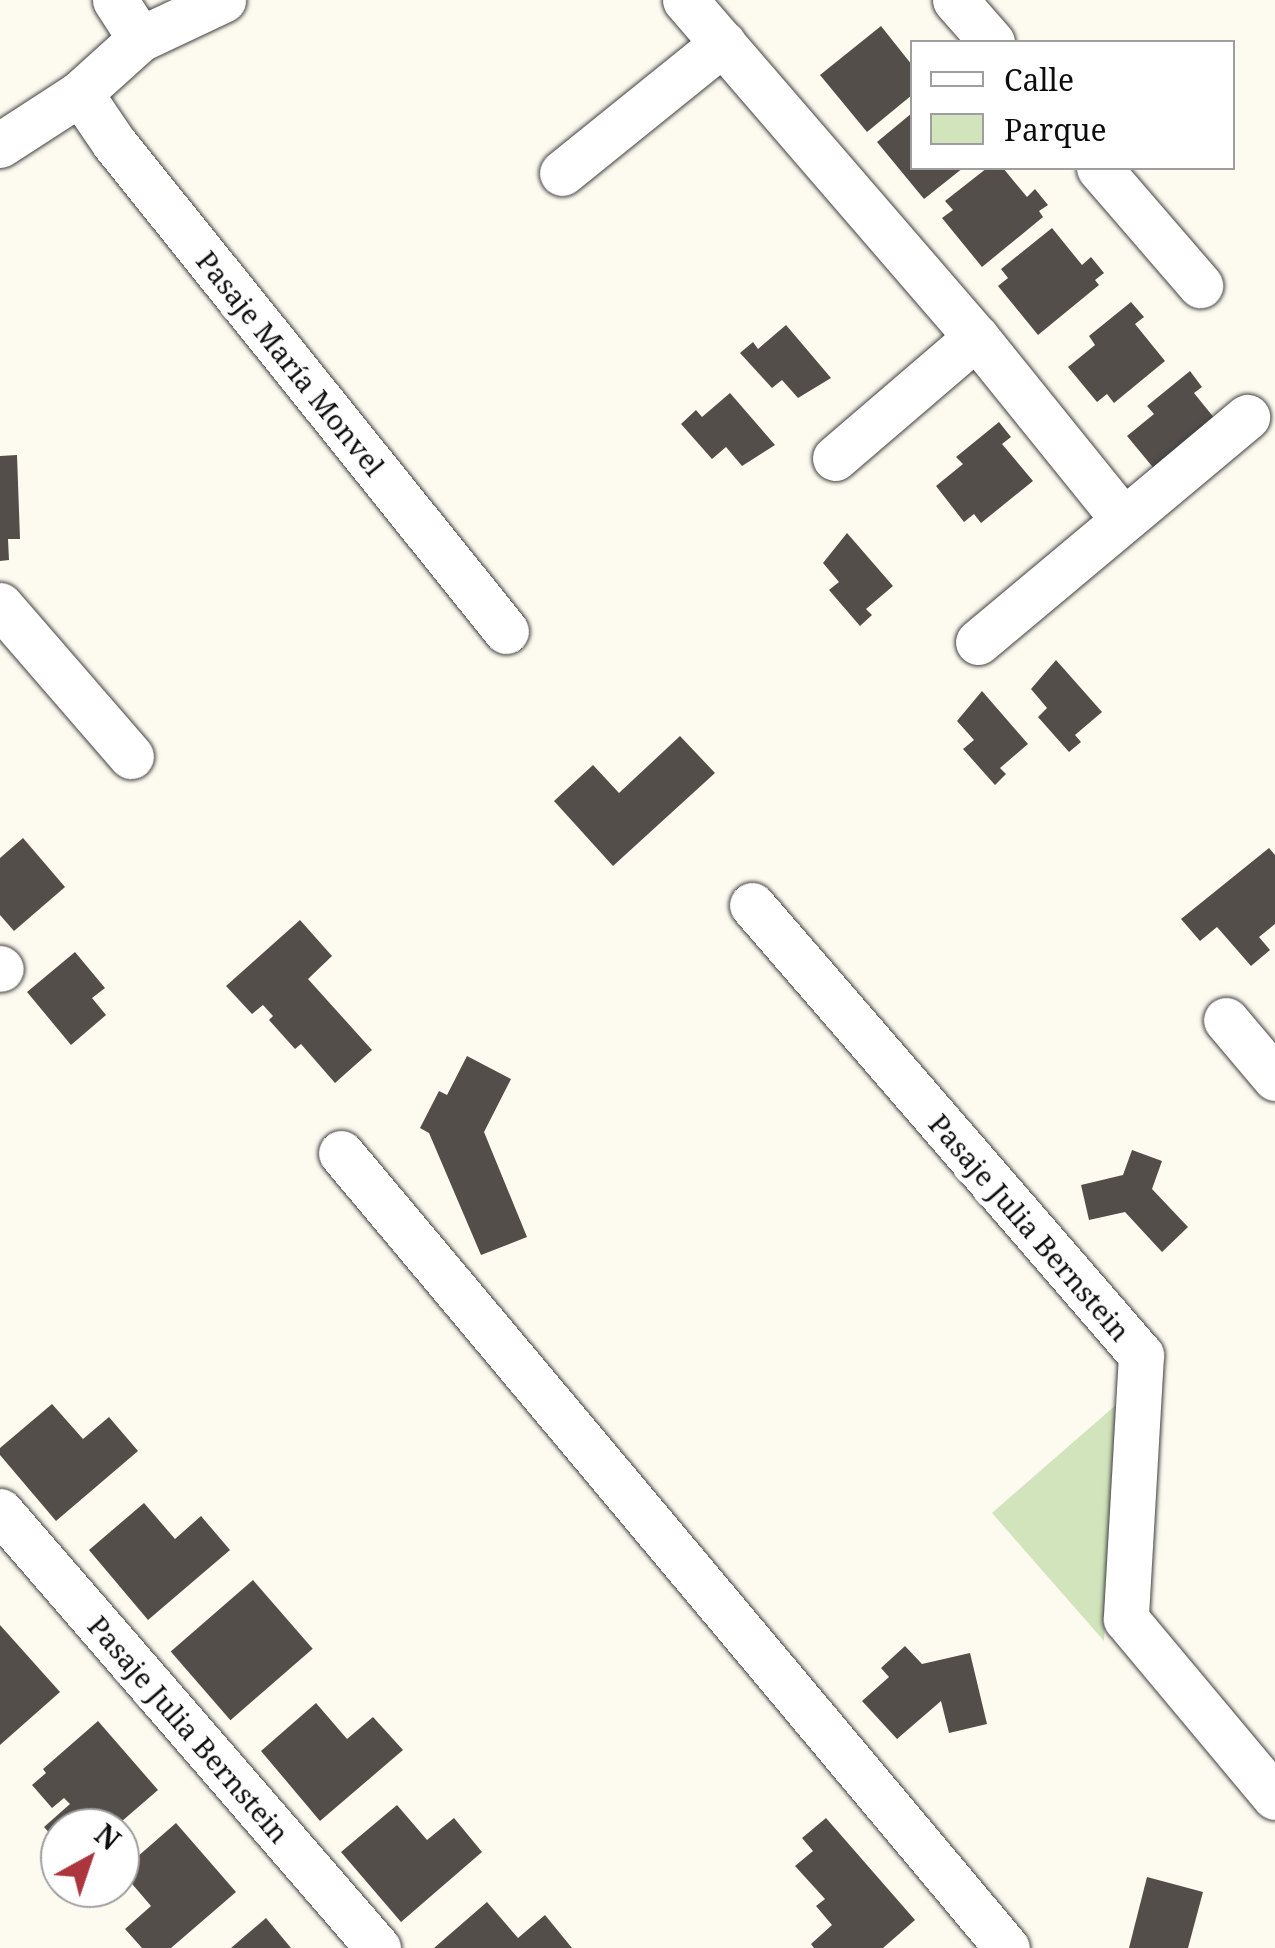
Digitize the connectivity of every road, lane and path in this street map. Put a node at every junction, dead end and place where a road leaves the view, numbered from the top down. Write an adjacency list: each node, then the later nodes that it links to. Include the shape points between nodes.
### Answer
1 (114, 0): 5 (street)
2 (224, 0): 5 (street)
3 (686, 0): 7 (street)
4 (956, 0): 6 (street)
5 (140, 39): 8 (street)
6 (990, 40)
7 (723, 43): 11 (street); 13 (street)
8 (80, 93): 9 (street); 18 (street, Pasaje María Monvel)
9 (0, 145)
10 (1101, 170): 12 (street)
11 (562, 173)
12 (1200, 285)
13 (976, 337): 15 (street); 16 (street)
14 (1247, 417): 16 (street)
15 (835, 458)
16 (1123, 519): 19 (street)
17 (0, 605): 20 (street)
18 (506, 631)
19 (978, 642)
20 (131, 756)
21 (752, 905): 26 (street, Pasaje Julia Bernstein, via 1141,1355 1126,1619)
22 (1226, 1020): 23 (street)
23 (1275, 1078)
24 (340, 1153): 28 (street)
25 (0, 1510): 27 (street, Pasaje Julia Bernstein)
26 (1275, 1797)
27 (378, 1948)
28 (1007, 1948)

